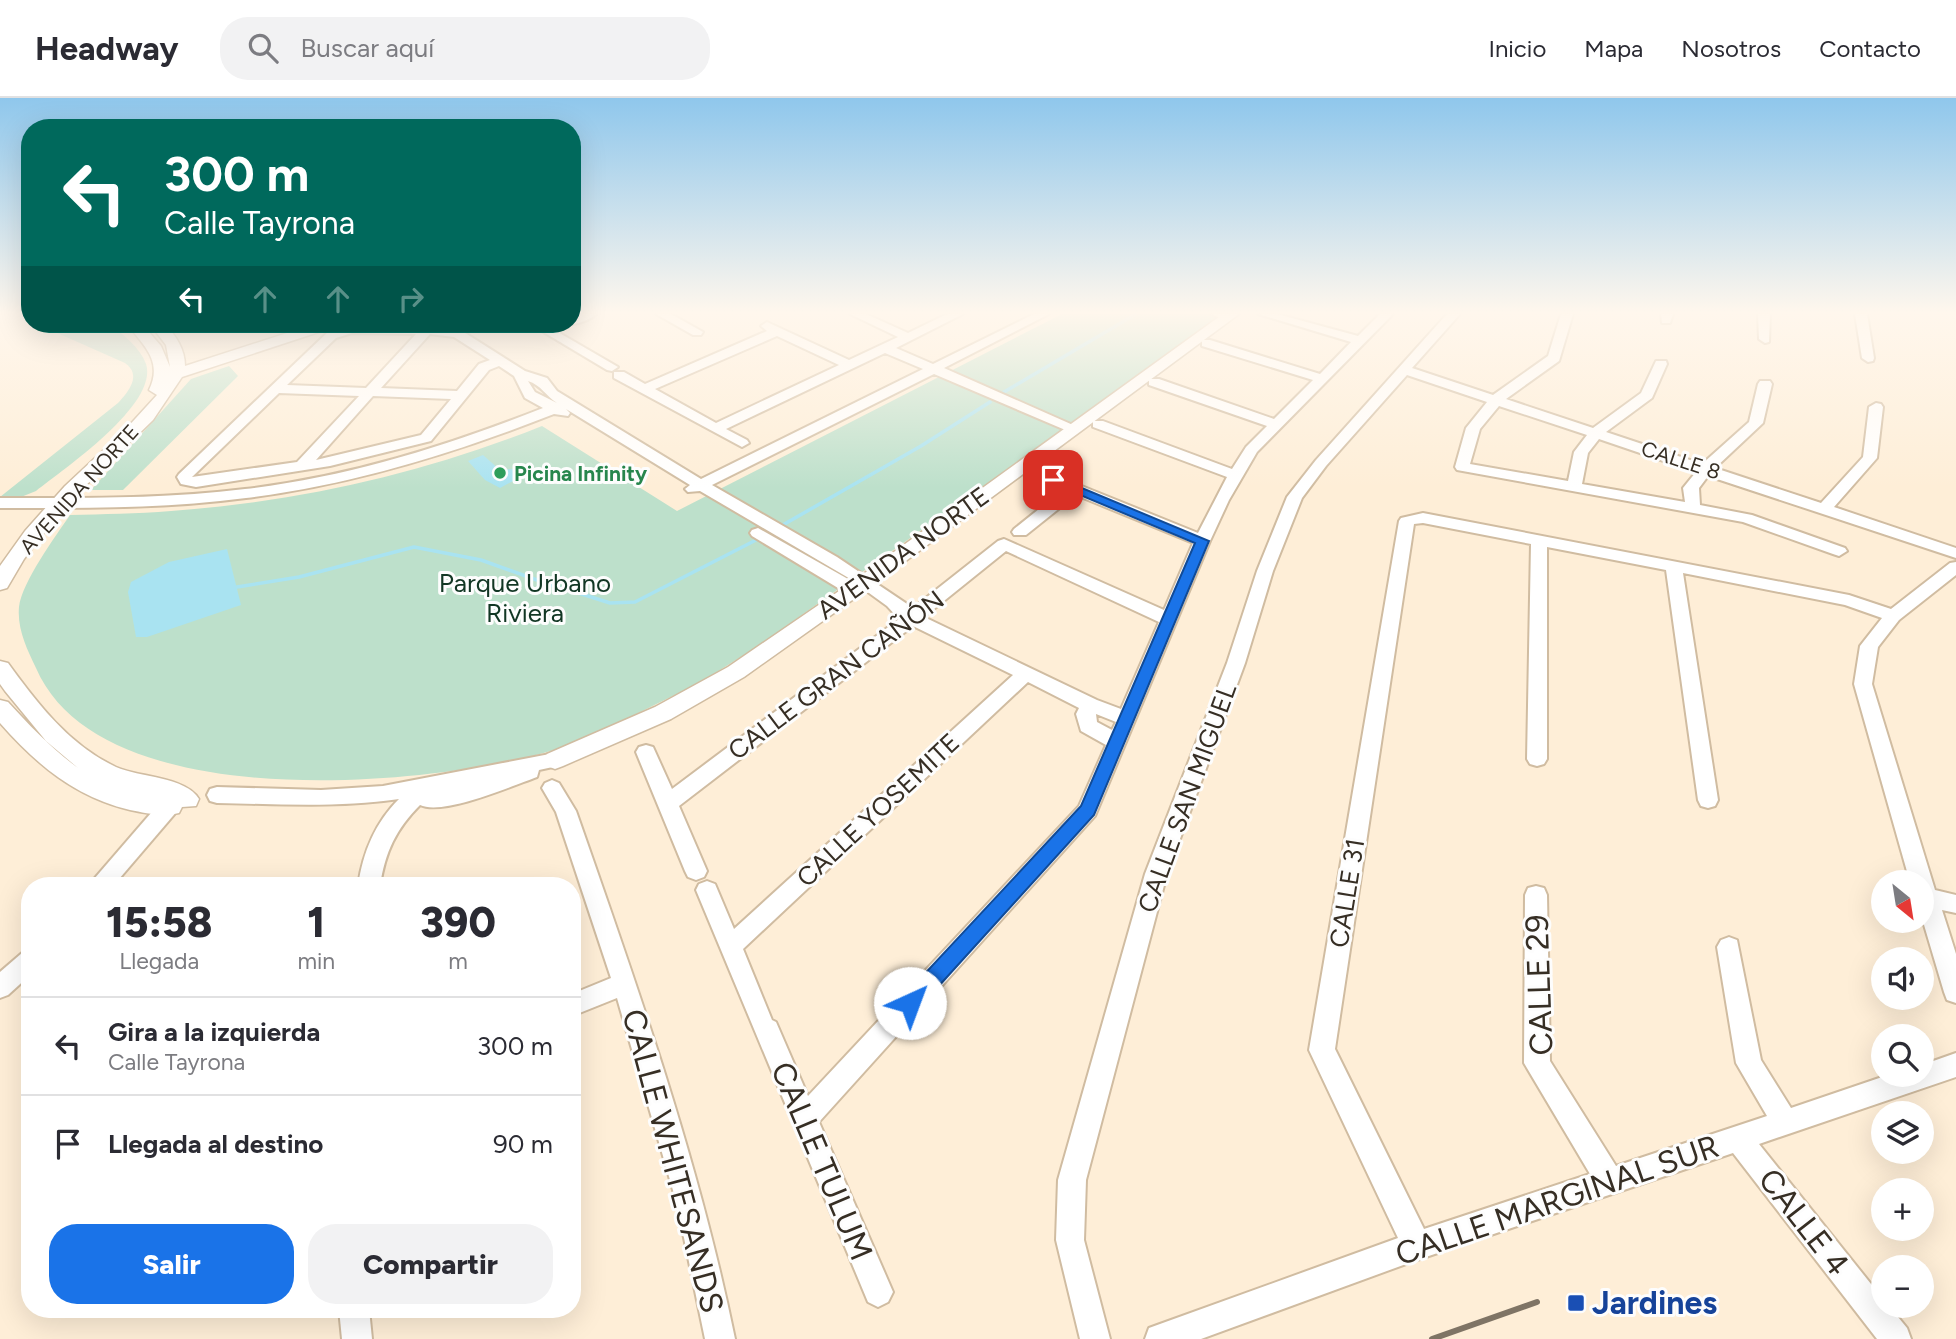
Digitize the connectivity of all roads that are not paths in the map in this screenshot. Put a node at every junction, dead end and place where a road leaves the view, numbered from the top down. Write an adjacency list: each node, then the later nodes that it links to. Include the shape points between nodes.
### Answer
1 (173, 372): 19 (street)
2 (174, 372): 19 (street)
3 (293, 372): 24 (street)
4 (387, 372): 25 (street)
5 (480, 372): 26 (street)
6 (518, 372): 28 (street, via 526,393)
7 (618, 372): 23 (street)
8 (681, 372): 23 (street)
9 (835, 372): 33 (street)
10 (926, 372): 42 (street)
11 (947, 372): 34 (street)
12 (1150, 372): 34 (street, AVENIDA NORTE)
13 (1299, 372): 20 (street)
14 (1329, 372): 20 (street)
15 (1402, 372): 101 (street, CALLE SAN MIGUEL, via 1295,497 1156,874 1072,1180 1070,1240)
16 (1410, 372): 27 (street, CALLE 8)
17 (1535, 372): 27 (street)
18 (1657, 372): 35 (street, via 1647,395)
19 (170, 373): 45 (street, AVENIDA NORTE, via 150,412)
20 (1322, 379): 32 (street)
21 (1154, 382): 32 (street)
22 (1765, 384): 38 (street, via 1756,423)
23 (644, 388): 30 (street)
24 (275, 389): 25 (street); 37 (street, via 184,477 196,482)
25 (368, 392): 26 (street); 37 (street)
26 (460, 395): 37 (street, via 426,438)
27 (1497, 399): 35 (street, CALLE 8); 41 (street, via 1474,428 1462,467)
28 (562, 406): 42 (street); 45 (street, via 415,459 288,488 179,499)
29 (1876, 407): 47 (street, via 1870,458)
30 (683, 411): 33 (street)
31 (1098, 424): 40 (street)
32 (1276, 425): 40 (street)
33 (715, 429): 36 (street)
34 (1075, 429): 57 (street, AVENIDA NORTE)
35 (1597, 432): 38 (street, CALLE 8); 41 (street, via 1581,452)
36 (742, 443)
37 (301, 467)
38 (1706, 468): 46 (street, via 1692,488); 47 (street, CALLE 8)
39 (1032, 471): 43 (street)
40 (1235, 475): 49 (street)
41 (1574, 487): 46 (street)
42 (696, 488): 57 (street)
43 (1075, 488): 48 (street); 49 (street)
44 (0, 503): 45 (street)
45 (53, 503): 53 (street, AVENIDA NORTE); 56 (street, AVENIDA NORTE)
46 (1693, 508): 51 (street, via 1746,518)
47 (1825, 508): 52 (street, CALLE 8)
48 (1020, 532)
49 (1202, 541): 60 (street)
50 (1539, 541): 54 (street); 68 (street); 96 (street, CALLE 31, via 1423,518 1406,521 1322,1050)
51 (1839, 551)
52 (1956, 553)
53 (0, 557)
54 (1674, 567): 58 (street, via 1849,600); 74 (street)
55 (1956, 567): 58 (street)
56 (0, 584)
57 (859, 586): 59 (street, via 874,602); 69 (street, AVENIDA NORTE, via 736,672 663,713)
58 (1893, 616): 77 (street, via 1869,646 1863,684)
59 (913, 617): 60 (street, CALLE GRAN CAÑÓN, via 1004,544); 62 (street); 75 (street, CALLE GRAN CAÑÓN)
60 (1170, 620): 65 (street)
61 (0, 668): 73 (street, via 58,739 89,765)
62 (1026, 674): 63 (street); 84 (street, CALLE YOSEMITE)
63 (1090, 705): 65 (street); 66 (street, via 1088,726)
64 (0, 708): 73 (street, via 62,771 115,796)
65 (1127, 719): 66 (street)
66 (1117, 743): 92 (street, via 1088,810)
67 (646, 752): 75 (street, CALLE TULUM)
68 (1537, 759)
69 (555, 760): 70 (street); 76 (street, via 471,793)
70 (425, 788): 72 (street, via 321,799); 76 (street)
71 (552, 788): 87 (street, CALLE WHITESANDS, via 566,811)
72 (217, 795)
73 (179, 799): 78 (street)
74 (1708, 800)
75 (668, 803): 84 (street, CALLE TULUM)
76 (406, 804): 79 (street, via 379,841)
77 (1918, 870)
78 (107, 877)
79 (370, 877)
80 (1934, 893): 82 (street)
81 (1536, 895): 95 (street, CALLE 29, via 1537,1063)
82 (1956, 904)
83 (1934, 922): 89 (street)
84 (730, 947): 92 (street, CALLE TULUM)
85 (1729, 947): 93 (street, via 1748,1063)
86 (21, 968): 88 (street)
87 (624, 984): 90 (street); 100 (street, CALLE WHITESANDS, via 686,1184)
88 (0, 987)
89 (1956, 992)
90 (581, 1001)
91 (1956, 1065): 93 (street, CALLE MARGINAL SUR)
92 (804, 1120): 97 (street, CALLE TULUM)
93 (1786, 1123): 94 (street, CALLE MARGINAL SUR)
94 (1738, 1138): 95 (street, CALLE MARGINAL SUR); 103 (street, CALLE 4)
95 (1610, 1182): 96 (street, CALLE MARGINAL SUR)
96 (1417, 1246): 102 (street, CALLE MARGINAL SUR)
97 (878, 1292)
98 (355, 1318): 99 (street)
99 (357, 1339)
100 (720, 1339)
101 (1095, 1339)
102 (1160, 1339)
103 (1896, 1339)

